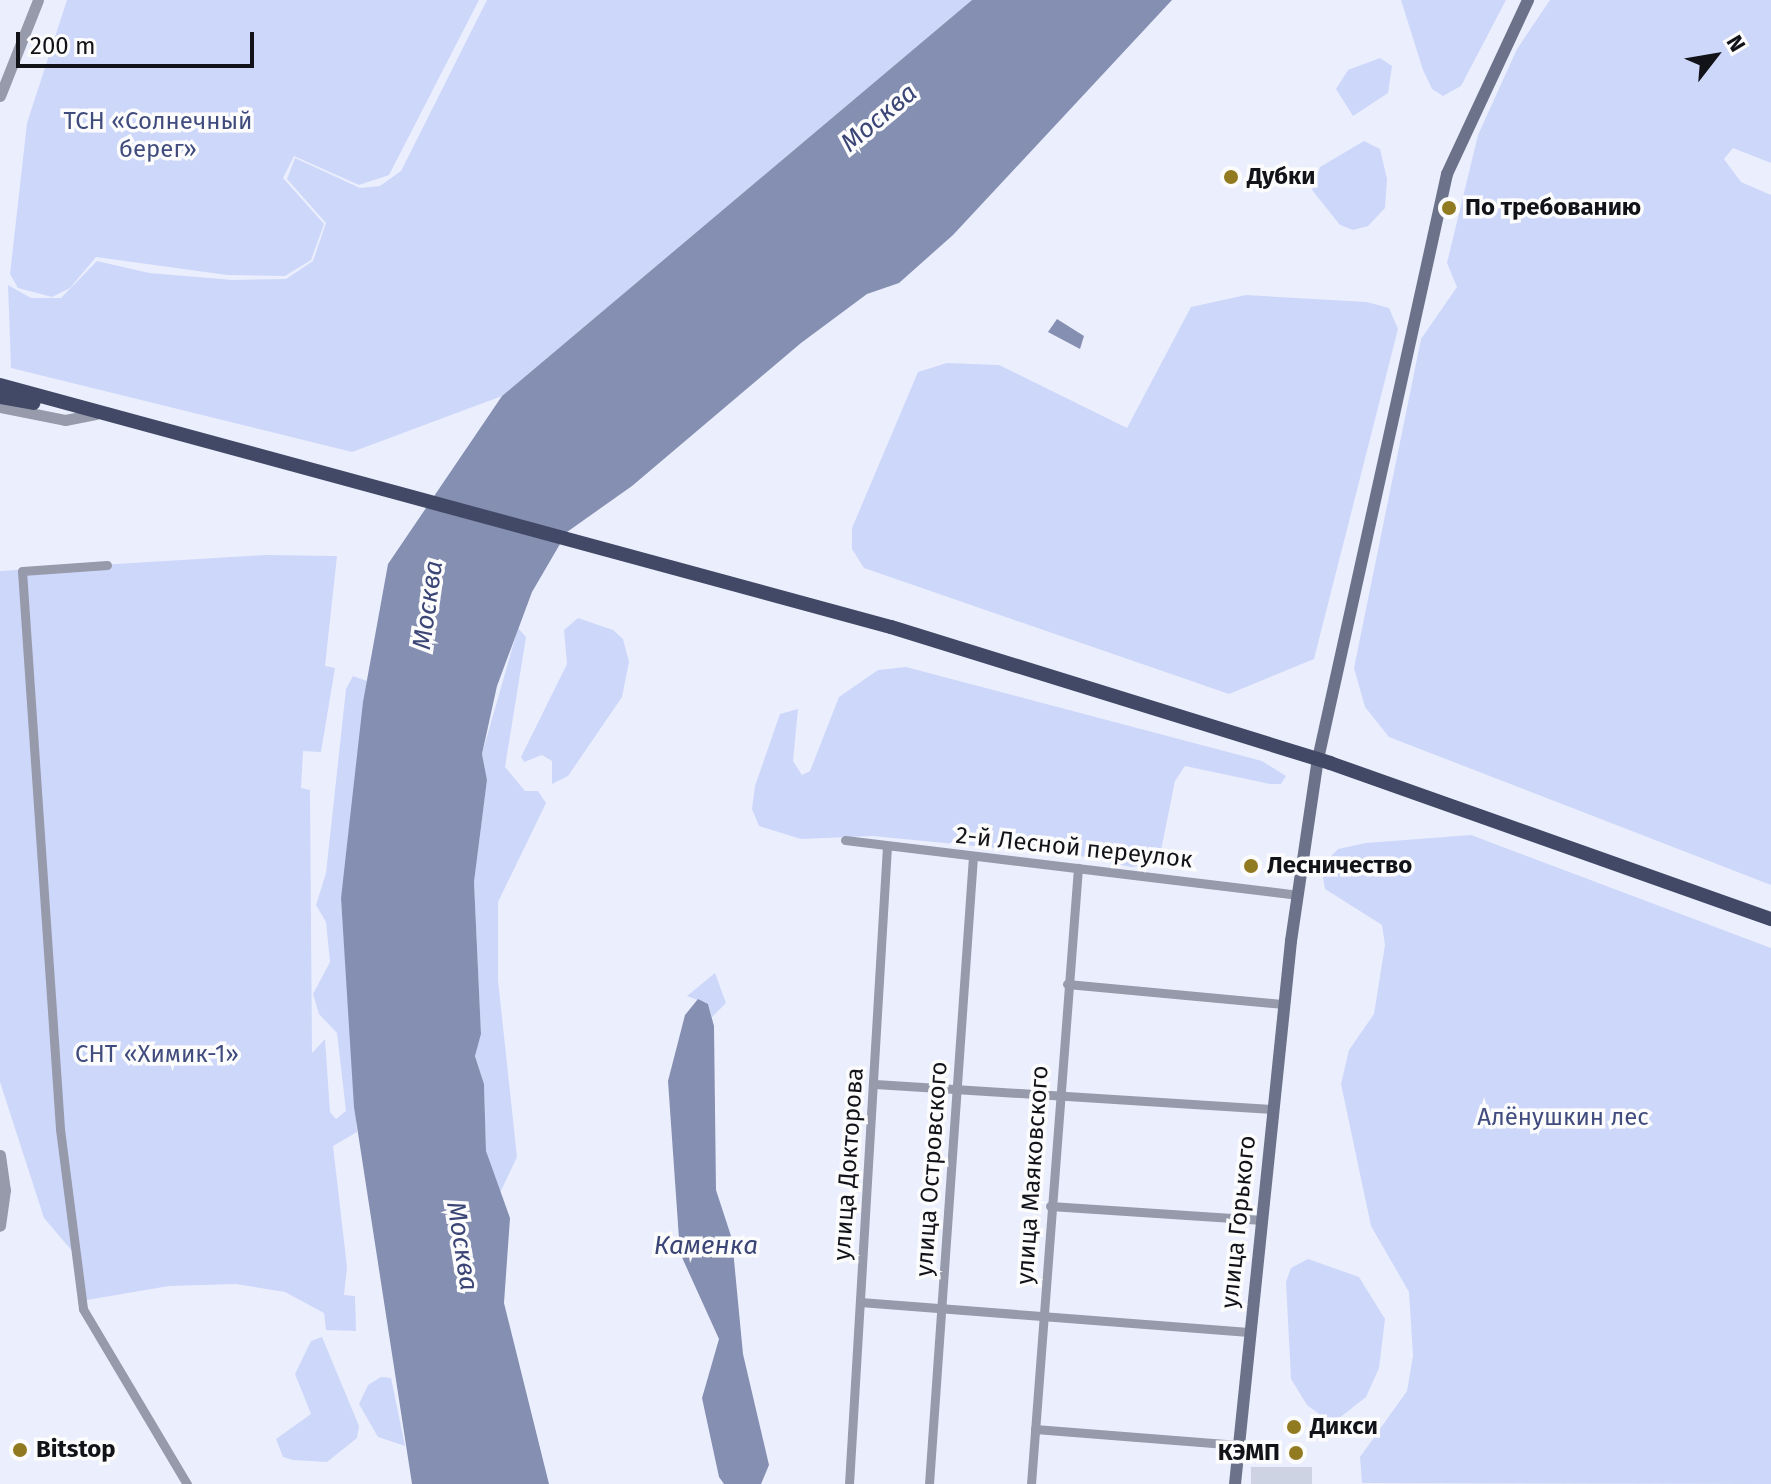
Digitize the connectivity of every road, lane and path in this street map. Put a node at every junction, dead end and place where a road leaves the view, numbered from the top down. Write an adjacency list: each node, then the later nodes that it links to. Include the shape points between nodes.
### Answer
1 (38, 0): 3 (street)
2 (1528, 0): 11 (main road, улица Горького, via 1447,174)
3 (0, 96)
4 (0, 376): 9 (street, via 77,401)
5 (0, 385): 8 (highway)
6 (0, 397): 8 (highway)
7 (0, 407): 9 (street, via 65,420)
8 (73, 409): 9 (highway)
9 (95, 414): 11 (highway, via 673,566)
10 (107, 565): 34 (street, via 22,571 62,1157 83,1309)
11 (1318, 759): 16 (main road, улица Горького); 17 (highway)
12 (845, 840): 13 (street, 2-й Лесной переулок)
13 (887, 847): 14 (street, 2-й Лесной переулок); 20 (street, улица Докторова)
14 (973, 857): 15 (street, 2-й Лесной переулок); 21 (street, улица Островского)
15 (1078, 868): 16 (street, 2-й Лесной переулок); 18 (street, улица Маяковского)
16 (1297, 895): 19 (main road, улица Горького)
17 (1771, 919)
18 (1067, 984): 19 (street); 22 (street, улица Маяковского)
19 (1284, 1004): 23 (main road, улица Горького)
20 (875, 1084): 21 (street); 28 (street, улица Докторова)
21 (959, 1090): 22 (street); 29 (street, улица Островского)
22 (1058, 1098): 23 (street); 25 (street, улица Маяковского)
23 (1273, 1109): 26 (main road, улица Горького)
24 (0, 1155): 27 (street, via 5,1190)
25 (1050, 1206): 26 (street); 30 (street, улица Маяковского)
26 (1259, 1220): 31 (main road, улица Горького)
27 (0, 1226)
28 (860, 1302): 29 (street); 35 (street, улица Докторова)
29 (941, 1309): 30 (street); 36 (street, улица Островского)
30 (1044, 1317): 31 (street); 32 (street, улица Маяковского)
31 (1249, 1332): 33 (main road, улица Горького)
32 (1035, 1429): 33 (street); 37 (street, улица Маяковского)
33 (1238, 1445): 38 (main road, улица Горького)
34 (187, 1484)
35 (849, 1484)
36 (929, 1484)
37 (1031, 1484)
38 (1235, 1484)

